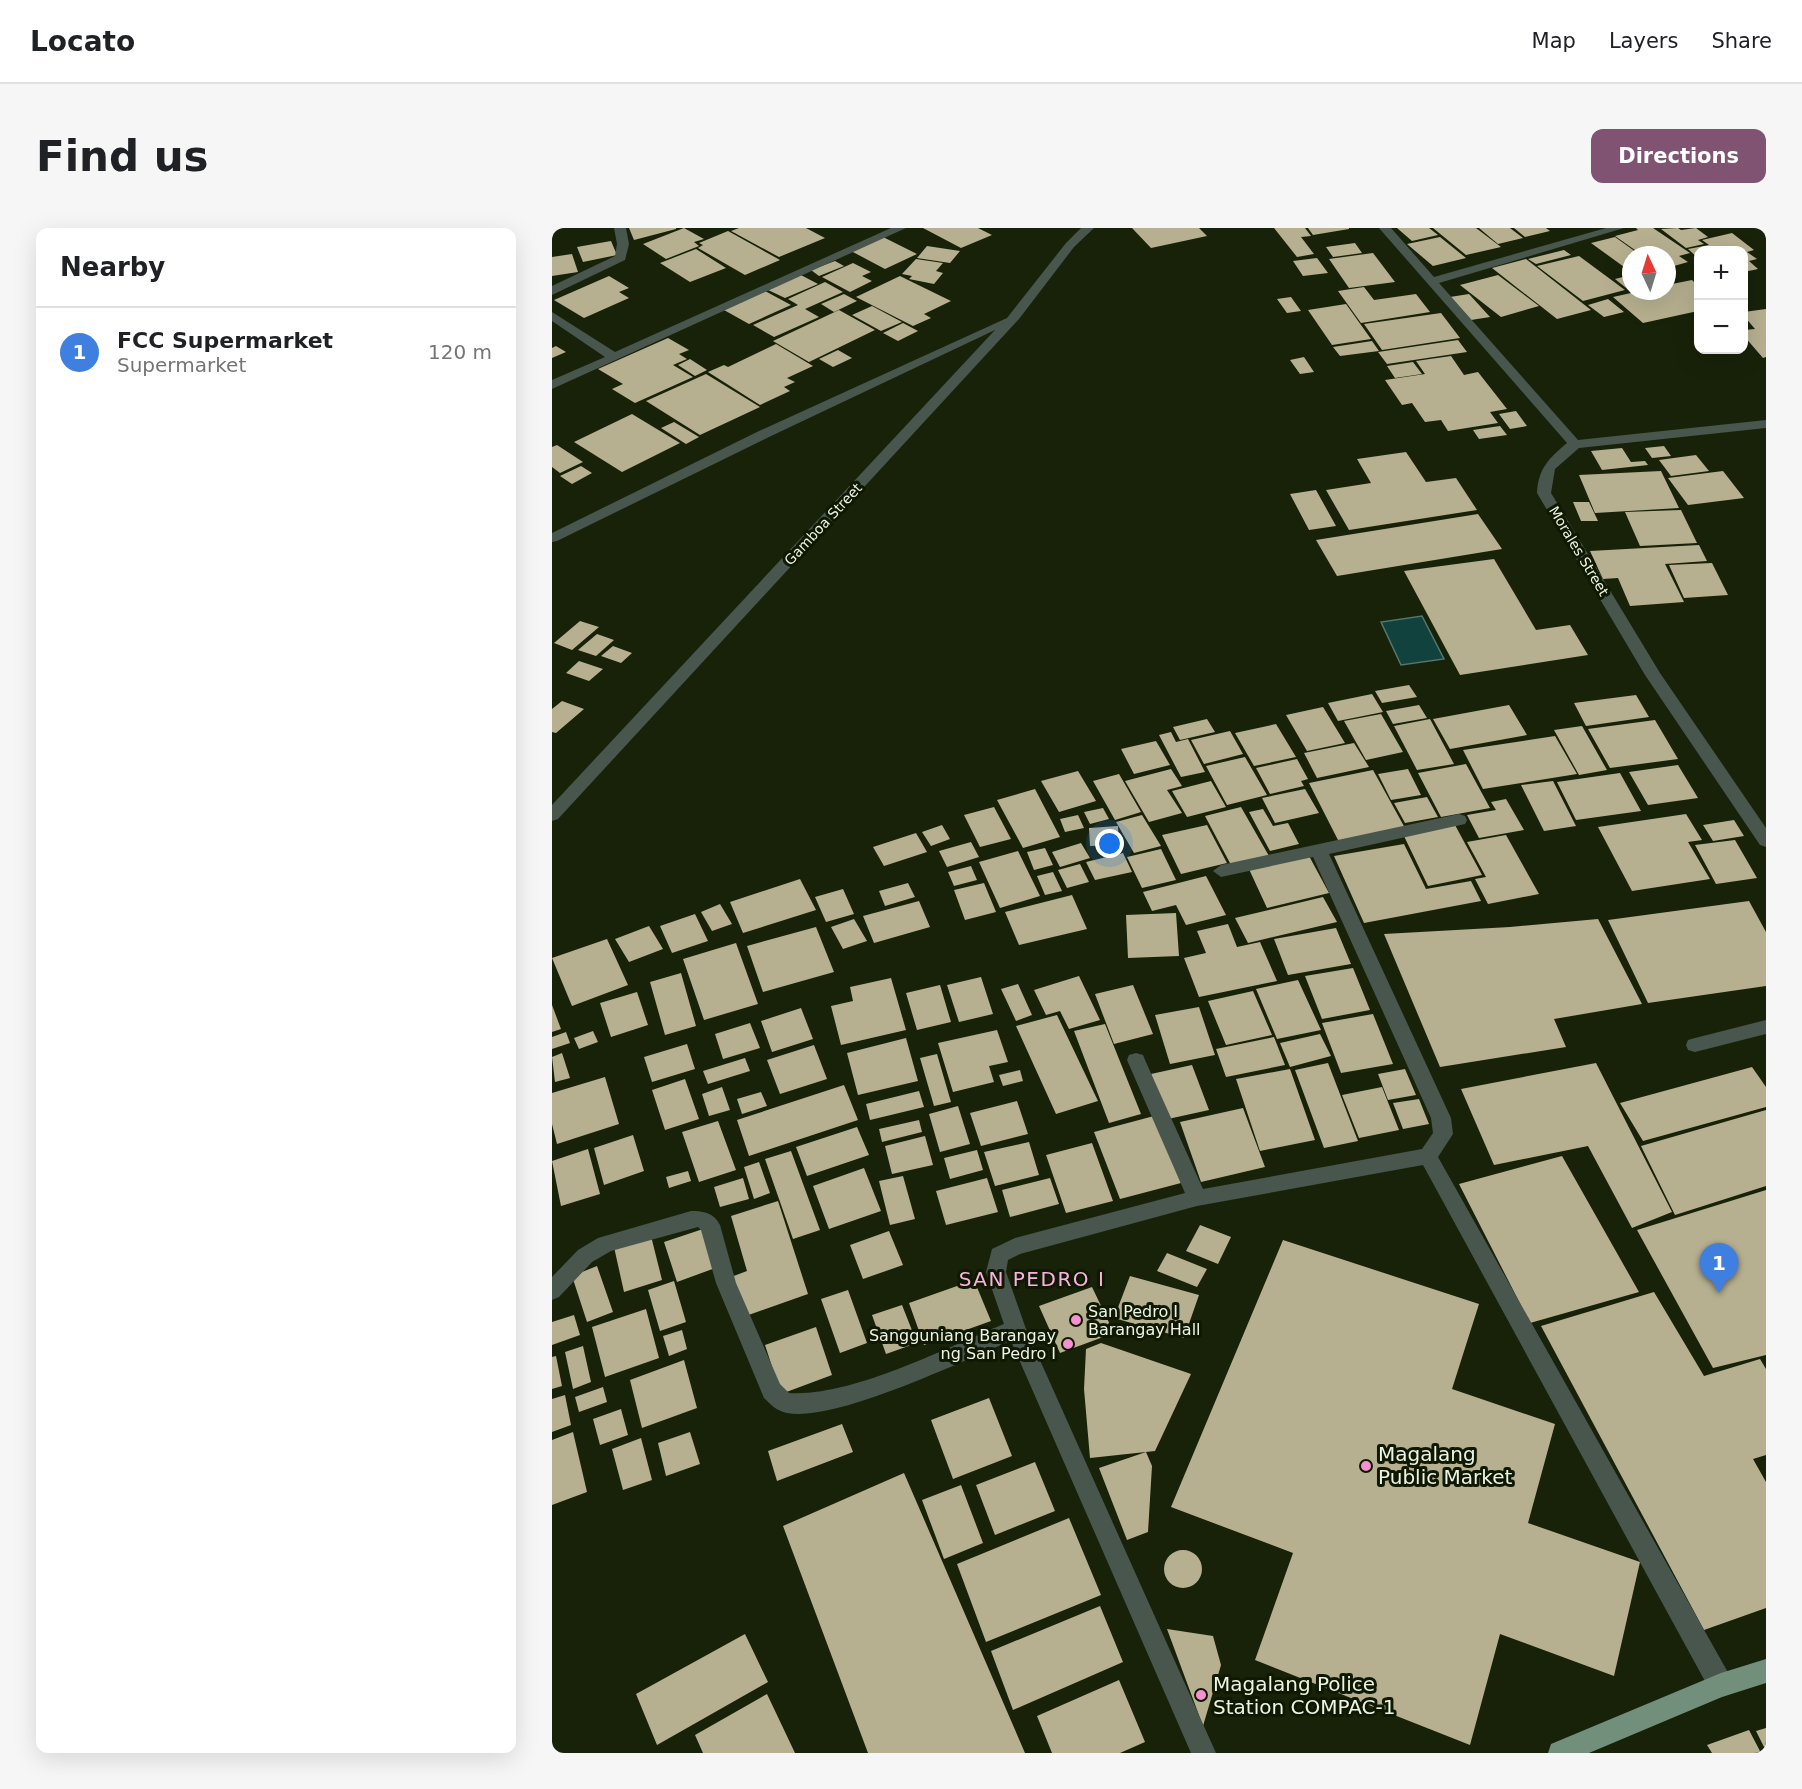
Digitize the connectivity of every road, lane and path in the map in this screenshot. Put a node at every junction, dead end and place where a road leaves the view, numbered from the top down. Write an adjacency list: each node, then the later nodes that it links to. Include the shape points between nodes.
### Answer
1 (620, 228): 7 (street, via 621,258)
2 (900, 228): 10 (street)
3 (1088, 228): 9 (street, Gamboa Street)
4 (1385, 228): 6 (street)
5 (1618, 228): 6 (street)
6 (1432, 281): 13 (street)
7 (552, 291)
8 (552, 316): 10 (street)
9 (1015, 316): 14 (street); 15 (street, Gamboa Street)
10 (614, 357): 11 (street)
11 (552, 385)
12 (1766, 424): 13 (street)
13 (1575, 444): 17 (street, Morales Street, via 1549,465 1544,475 1544,493 1653,675)
14 (552, 538)
15 (552, 815)
16 (1459, 820): 18 (street)
17 (1766, 841)
18 (1318, 849): 19 (street); 23 (street, via 1441,1118 1443,1134)
19 (1221, 871)
20 (1766, 1027): 21 (street)
21 (1695, 1045)
22 (1136, 1060): 24 (street)
23 (1428, 1156): 24 (street); 28 (street)
24 (1197, 1198): 26 (street, via 1015,1247 999,1255 996,1272)
25 (552, 1291): 26 (street, via 585,1256 605,1244 702,1219 710,1225 726,1283 772,1391 785,1403 844,1398)
26 (1016, 1329): 29 (street)
27 (1766, 1671): 28 (main road)
28 (1721, 1685): 30 (main road)
29 (1204, 1753)
30 (1560, 1753)

